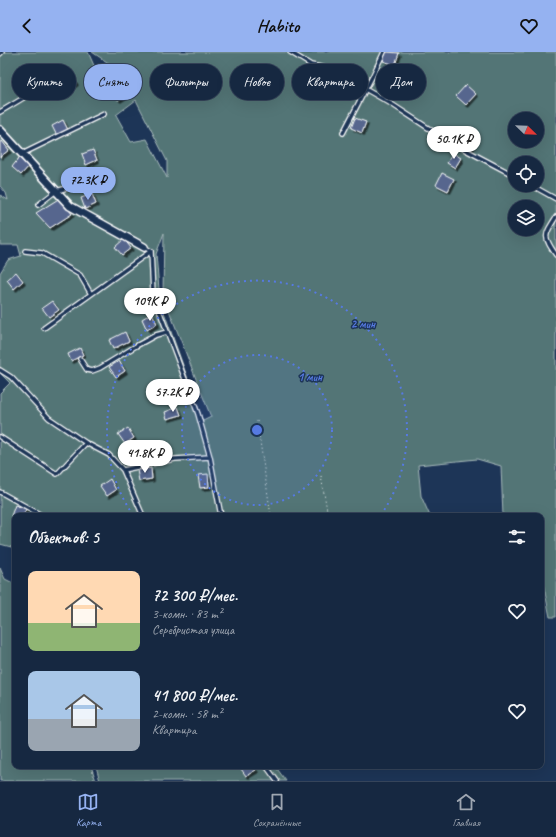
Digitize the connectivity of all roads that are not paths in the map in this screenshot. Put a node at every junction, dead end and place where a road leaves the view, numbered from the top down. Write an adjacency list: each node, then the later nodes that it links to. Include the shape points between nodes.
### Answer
1 (290, 52): 3 (lane)
2 (384, 52): 4 (lane)
3 (308, 64)
4 (368, 85)
5 (368, 90): 13 (lane, via 445,139)
6 (20, 100): 8 (lane)
7 (360, 100): 11 (lane)
8 (0, 112)
9 (104, 114): 12 (lane)
10 (0, 130): 12 (street)
11 (343, 133)
12 (22, 154): 15 (street)
13 (508, 172)
14 (108, 177): 15 (lane)
15 (56, 191): 18 (lane); 20 (street, via 70,206)
16 (544, 192): 17 (lane)
17 (556, 198)
18 (38, 205)
19 (556, 216): 23 (lane, via 546,232 547,241)
20 (144, 247): 22 (lane)
21 (25, 251): 24 (lane, via 42,253 80,275)
22 (151, 251): 24 (lane); 26 (lane, via 153,294)
23 (556, 255)
24 (91, 294): 25 (lane)
25 (44, 328)
26 (167, 332): 27 (lane, via 156,335 92,371 87,370); 31 (lane, via 198,414)
27 (80, 359)
28 (0, 370): 30 (lane, via 11,377 49,418)
29 (0, 437): 30 (lane, via 57,474)
30 (86, 443): 32 (lane, via 109,455)
31 (210, 457): 32 (lane, via 175,459); 36 (lane)
32 (123, 470): 35 (lane)
33 (0, 492): 34 (lane)
34 (38, 513)
35 (142, 513)
36 (221, 513)
37 (268, 769): 38 (lane)
38 (277, 781)

